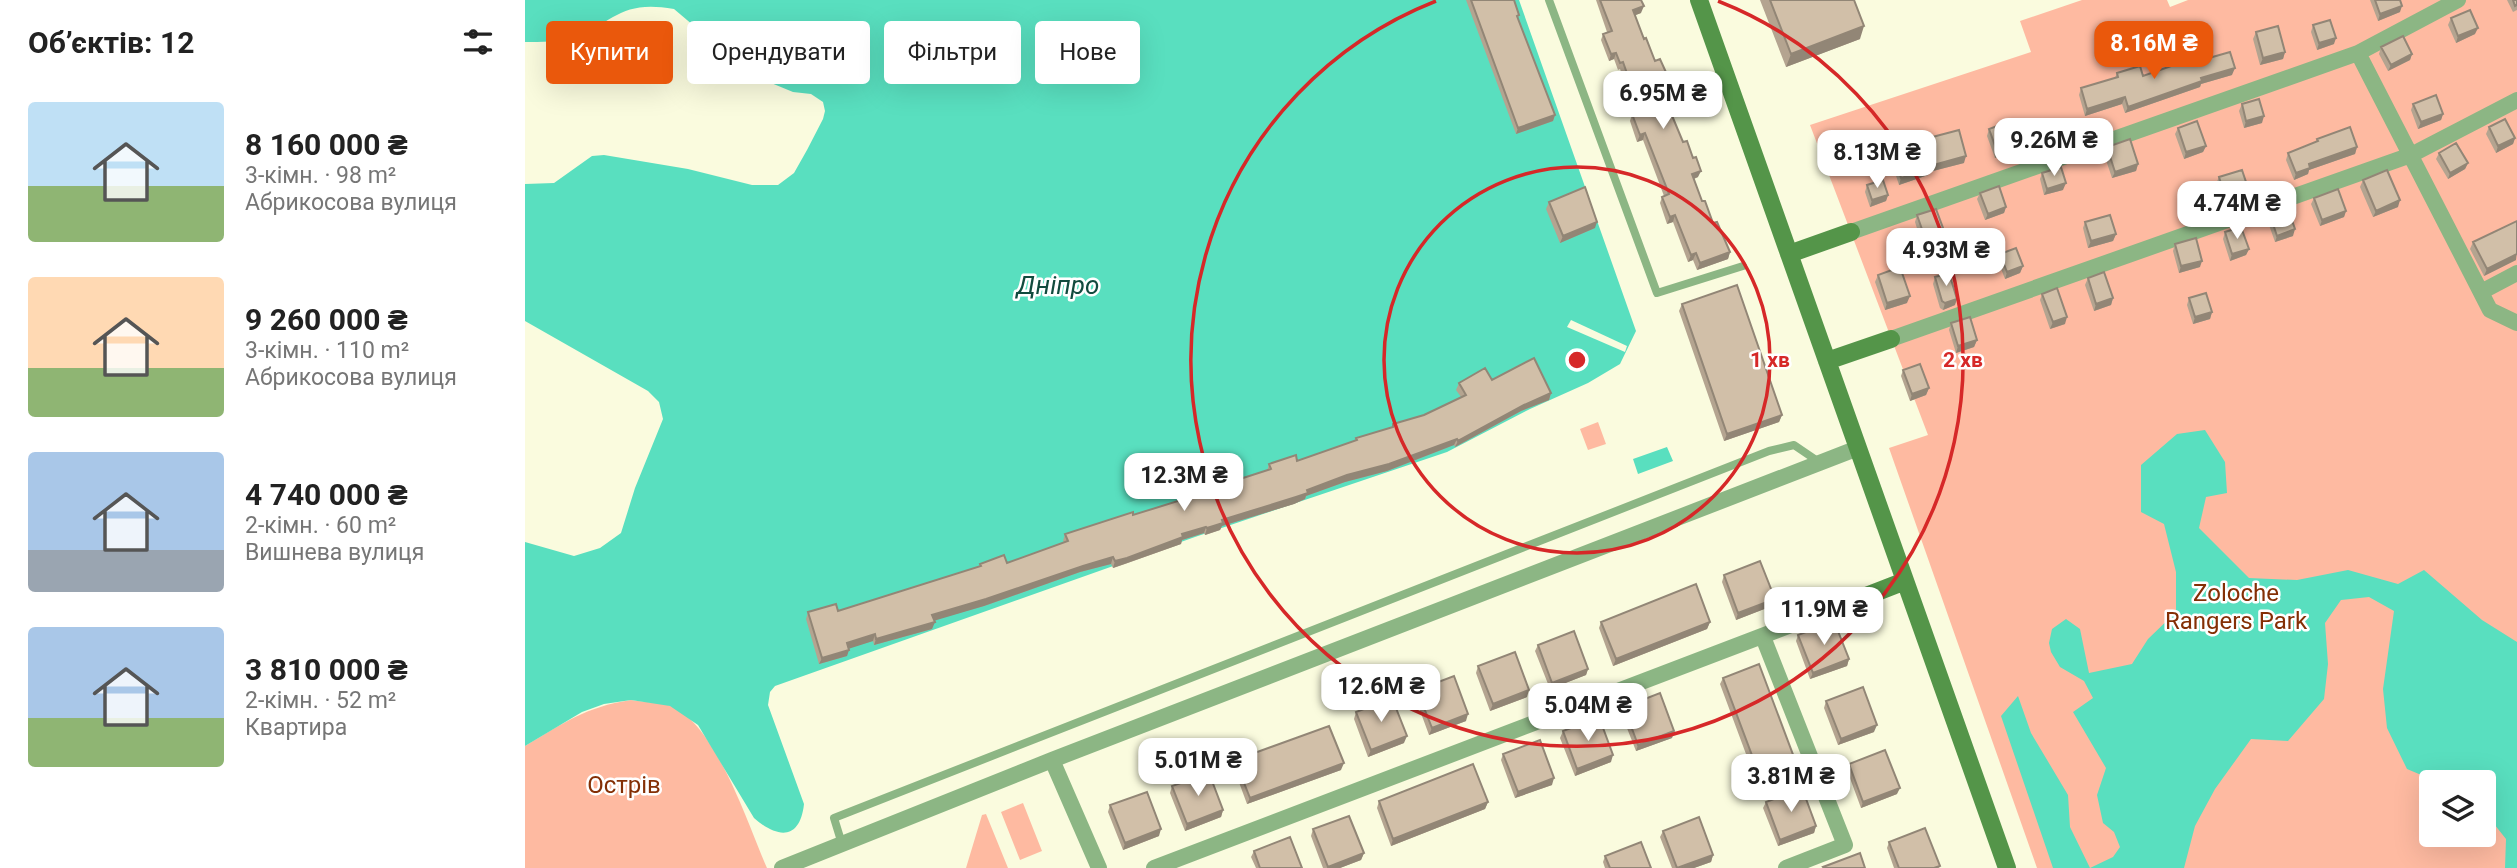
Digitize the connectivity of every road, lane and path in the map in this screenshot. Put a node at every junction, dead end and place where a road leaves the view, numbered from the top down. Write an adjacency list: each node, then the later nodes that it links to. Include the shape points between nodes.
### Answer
1 (1549, 0): 9 (lane, via 1657,293)
2 (1699, 0): 8 (street)
3 (2458, 0): 4 (street)
4 (2358, 53): 6 (street); 7 (street)
5 (2517, 100): 6 (street)
6 (2411, 155): 11 (street); 13 (street)
7 (1851, 232): 8 (street)
8 (1789, 254): 14 (street)
9 (1743, 266)
10 (2517, 273): 11 (street)
11 (2481, 292): 12 (street, via 2490,310)
12 (2517, 323)
13 (1891, 339): 14 (street)
14 (1827, 361): 15 (street)
15 (1858, 448): 16 (street); 17 (street)
16 (1819, 462): 20 (street); 21 (lane, via 1794,445 1769,451 834,818)
17 (1905, 581): 18 (street); 26 (street)
18 (1851, 602): 19 (street)
19 (1763, 637): 24 (street); 25 (street, via 1845,845)
20 (1052, 760): 21 (street); 23 (street)
21 (842, 844): 22 (street)
22 (782, 868)
23 (1099, 868)
24 (1154, 868)
25 (1787, 868)
26 (2007, 868)

